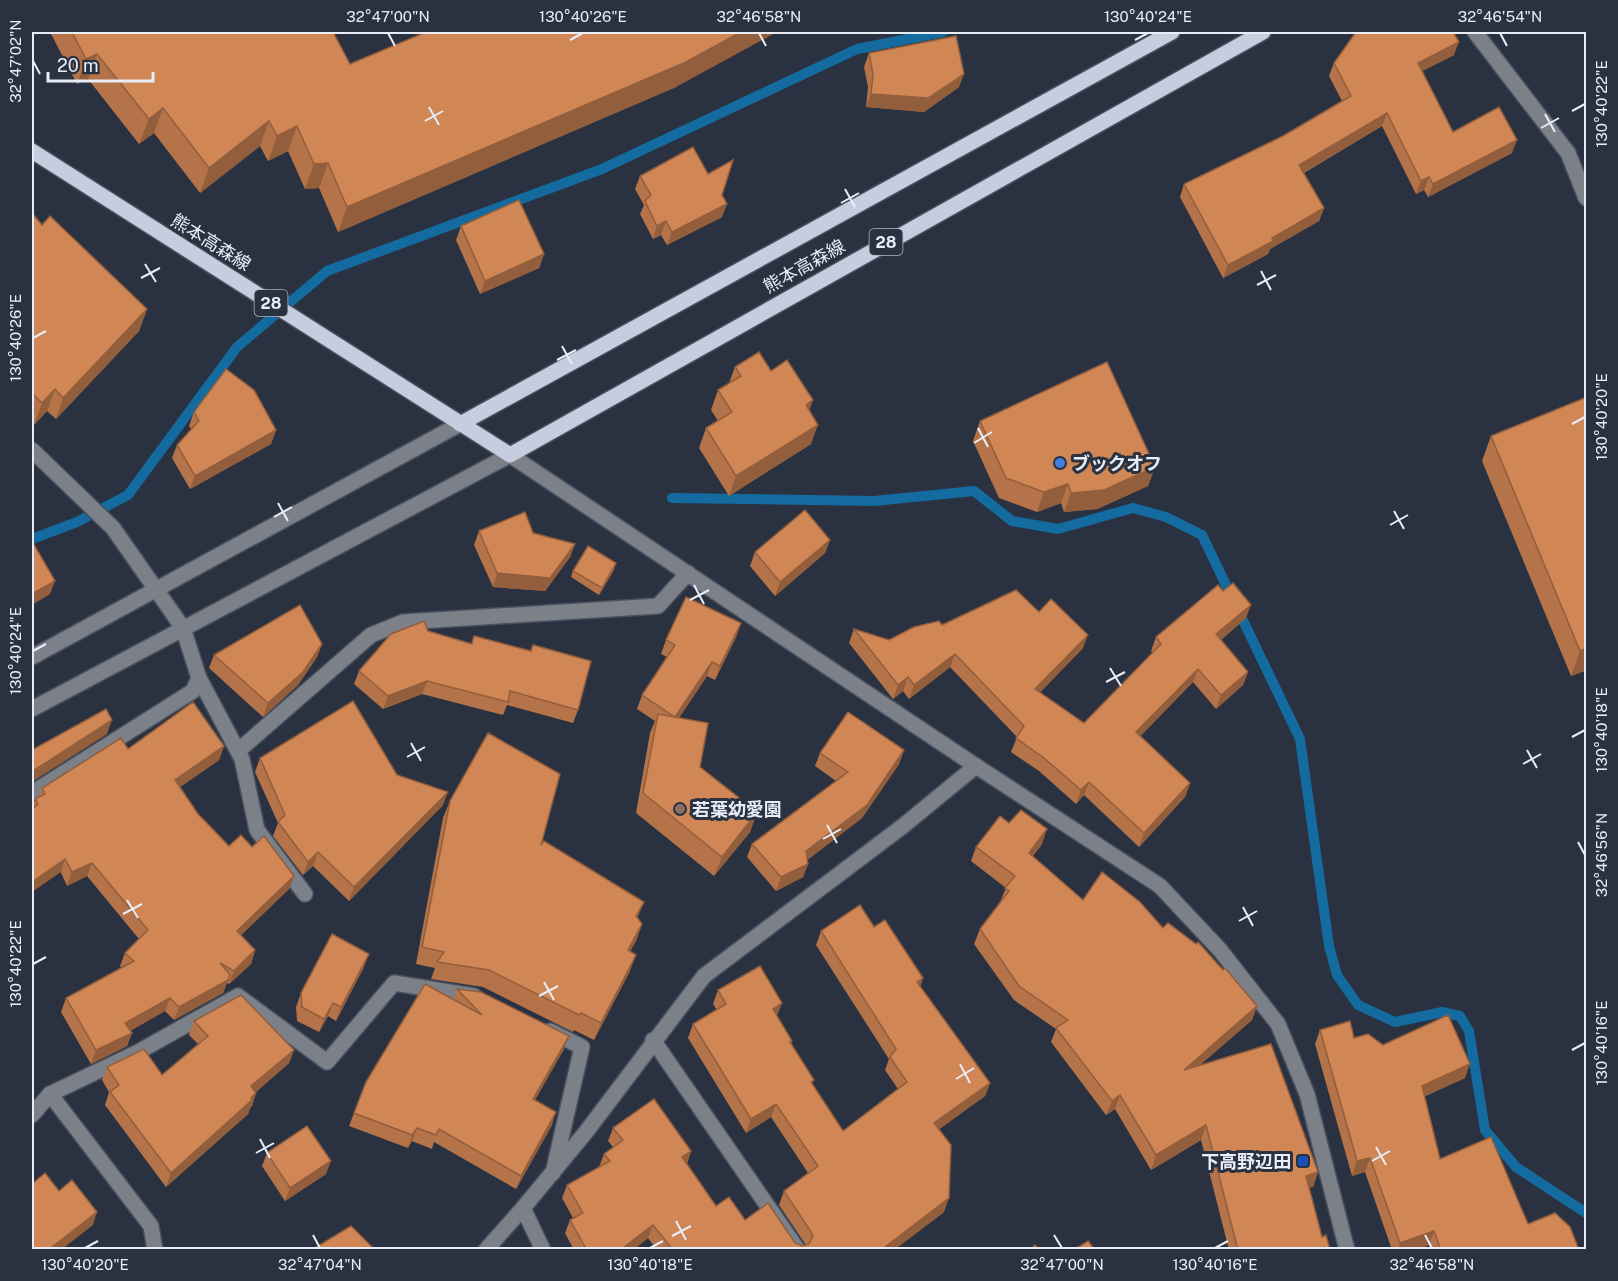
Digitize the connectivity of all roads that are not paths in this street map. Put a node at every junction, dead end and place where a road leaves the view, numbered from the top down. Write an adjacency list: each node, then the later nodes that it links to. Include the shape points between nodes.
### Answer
1 (1172, 32): 6 (main road, 熊本高森線 / 28)
2 (1263, 32): 8 (main road, 熊本高森線 / 28)
3 (1475, 32): 5 (street, via 1568,153)
4 (32, 151): 6 (main road, 熊本高森線 / 28)
5 (1587, 198)
6 (460, 424): 8 (main road, 熊本高森線 / 28); 10 (street)
7 (32, 450): 10 (street, via 113,528)
8 (510, 455): 9 (street); 11 (street)
9 (688, 573): 15 (street, via 658,606 403,622 371,634); 16 (street)
10 (156, 589): 11 (street); 12 (street)
11 (183, 628): 13 (street); 14 (street)
12 (32, 657)
13 (199, 678): 15 (street); 17 (street, via 193,691)
14 (32, 709)
15 (238, 752): 18 (street, via 257,830)
16 (976, 766): 21 (street, via 704,976); 30 (street, via 1160,885 1220,950 1278,1024 1307,1094)
17 (32, 793)
18 (305, 894)
19 (489, 1001): 22 (street, via 479,996 394,983 327,1062 238,996 138,1052)
20 (541, 1026): 24 (street, via 582,1047)
21 (654, 1040): 24 (street); 29 (street)
22 (50, 1094): 23 (street); 26 (street, via 151,1226)
23 (32, 1115)
24 (553, 1173): 25 (street)
25 (523, 1208): 27 (street); 28 (street)
26 (155, 1250)
27 (486, 1250)
28 (543, 1250)
29 (798, 1250)
30 (1347, 1250)

